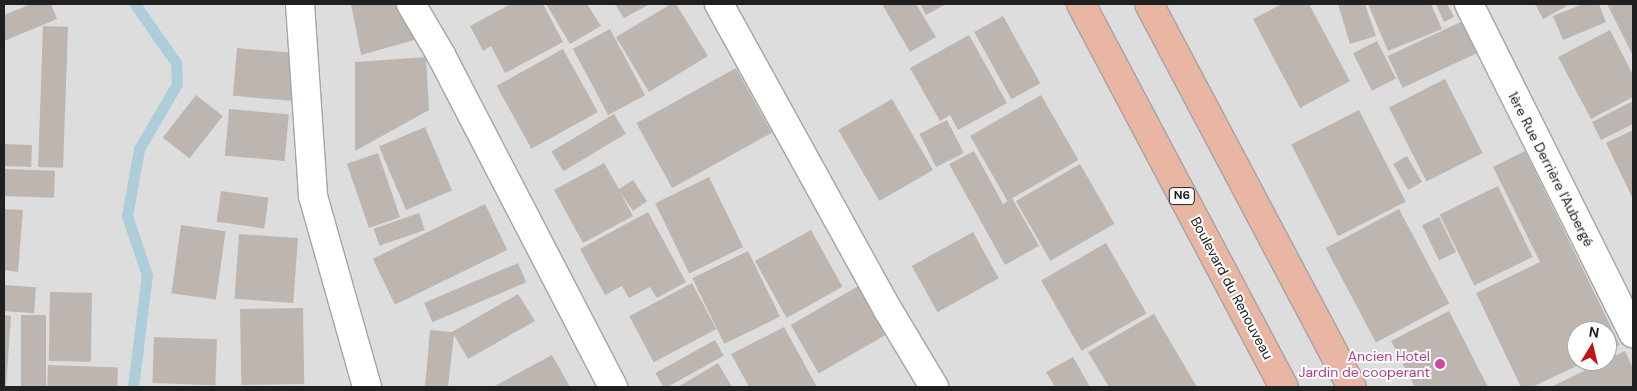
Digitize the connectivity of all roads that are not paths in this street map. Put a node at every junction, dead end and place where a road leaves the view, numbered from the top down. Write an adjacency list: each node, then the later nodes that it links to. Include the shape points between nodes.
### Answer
1 (300, 4): 8 (street, via 313,196)
2 (411, 4): 9 (street, via 441,55)
3 (718, 4): 10 (street)
4 (1080, 4): 11 (highway, Boulevard du Renouveau / N6)
5 (1149, 4): 12 (highway)
6 (1469, 4): 7 (street, 1ère Rue Derrière l'Aubergé)
7 (1633, 333)
8 (367, 387)
9 (613, 387)
10 (934, 387)
11 (1284, 387)
12 (1352, 387)

